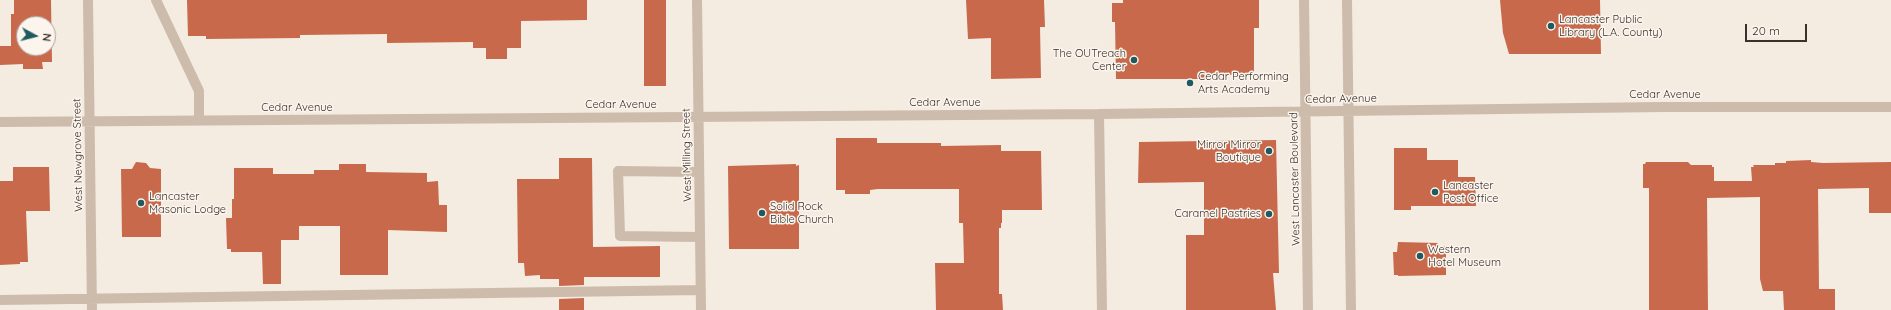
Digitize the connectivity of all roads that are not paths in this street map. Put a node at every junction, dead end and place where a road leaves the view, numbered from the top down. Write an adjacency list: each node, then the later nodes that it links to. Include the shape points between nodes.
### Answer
1 (88, 0): 12 (street, West Newgrove Street)
2 (156, 0): 11 (street, via 199,91)
3 (697, 0): 10 (street, West Milling Street)
4 (1304, 0): 7 (street, West Lancaster Boulevard)
5 (1348, 0): 8 (street)
6 (1891, 107): 8 (street, Cedar Avenue)
7 (1306, 111): 8 (street, Cedar Avenue); 9 (street, Cedar Avenue); 21 (street, West Lancaster Boulevard)
8 (1349, 111): 22 (street)
9 (1099, 114): 10 (street, Cedar Avenue); 20 (street)
10 (698, 117): 11 (street, Cedar Avenue); 14 (street, West Milling Street)
11 (199, 120): 12 (street, Cedar Avenue)
12 (90, 121): 13 (street, Cedar Avenue); 18 (street, West Newgrove Street)
13 (0, 122)
14 (699, 172): 15 (street, West Milling Street); 15 (street, via 618,171 620,236)
15 (700, 237): 16 (street, West Milling Street)
16 (701, 290): 18 (street); 19 (street, West Milling Street)
17 (0, 300): 18 (street)
18 (92, 305)
19 (701, 310)
20 (1102, 310)
21 (1308, 310)
22 (1351, 310)

